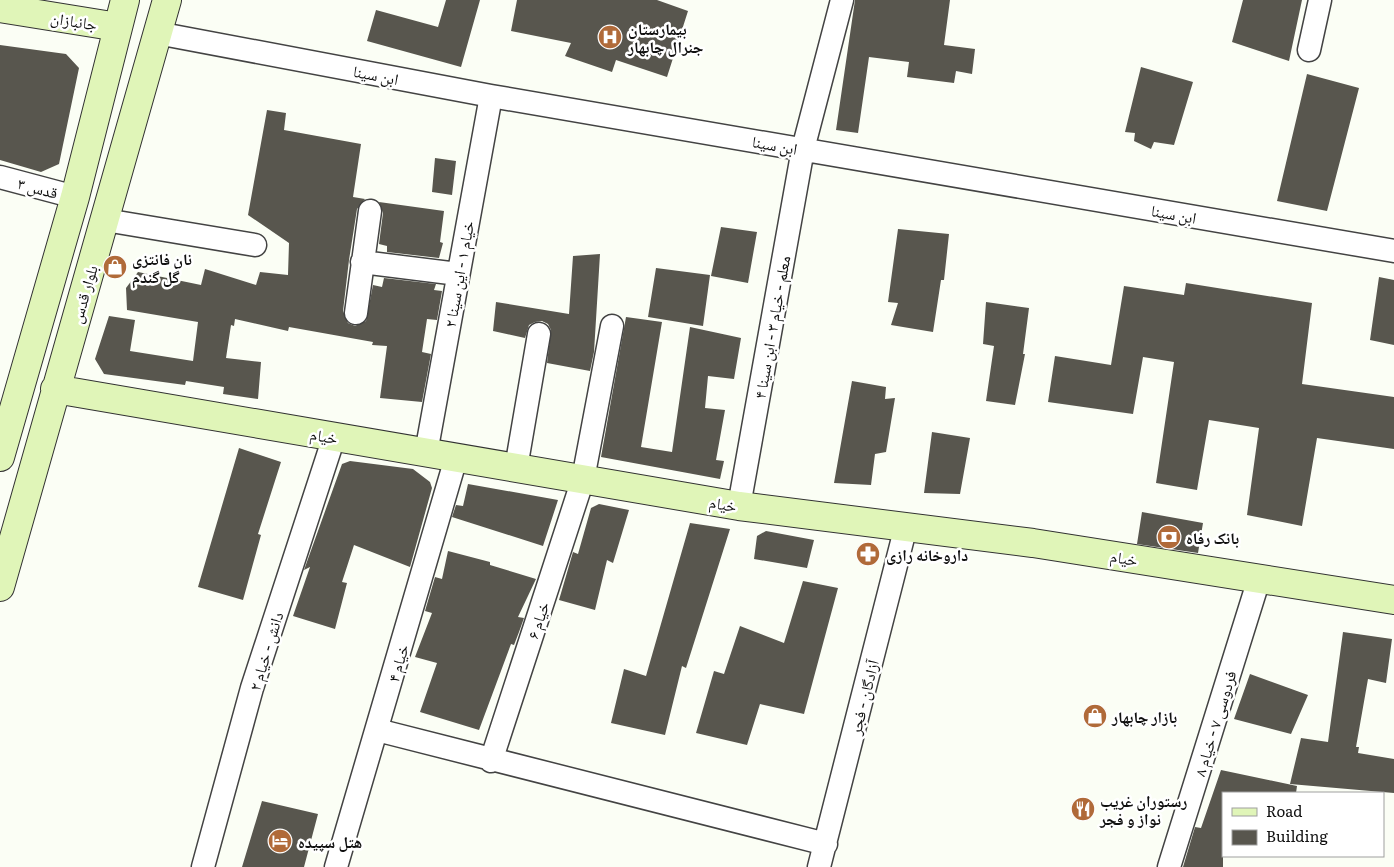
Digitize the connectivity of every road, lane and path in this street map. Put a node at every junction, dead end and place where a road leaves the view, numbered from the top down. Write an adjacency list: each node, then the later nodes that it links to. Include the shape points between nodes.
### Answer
1 (125, 0): 6 (street)
2 (167, 0): 7 (street, بلوار قدس)
3 (842, 0): 10 (street, معلم - خیام ۳ - ابن سینا ۴)
4 (1320, 0): 8 (street)
5 (0, 8): 6 (street, جانبازان)
6 (118, 27): 12 (street)
7 (158, 33): 9 (street, ابن سینا); 14 (street, بلوار قدس)
8 (1309, 50)
9 (491, 96): 10 (street, ابن سینا); 18 (street, خیام ۱ - این سینا ۲)
10 (803, 149): 16 (street, ابن سینا); 29 (street, معلم - خیام ۳ - ابن سینا ۴)
11 (0, 177): 12 (street, قدس ۳)
12 (75, 197): 25 (street)
13 (370, 211): 17 (street)
14 (104, 220): 15 (street); 22 (street, بلوار قدس)
15 (255, 245)
16 (1394, 250)
17 (362, 262): 18 (street); 19 (street)
18 (458, 274): 24 (street, خیام ۱ - این سینا ۲)
19 (356, 313)
20 (612, 326): 28 (street, خیام ۶)
21 (539, 334): 27 (street)
22 (55, 389): 23 (street, خیام); 32 (street, بلوار قدس)
23 (334, 437): 24 (street, خیام); 37 (street, دانش - خیام ۲, via 252,688)
24 (426, 453): 26 (street, خیام)
25 (0, 457)
26 (456, 458): 27 (street, خیام); 34 (street, خیام ۴)
27 (516, 468): 28 (street, خیام)
28 (583, 479): 29 (street, خیام); 35 (street, خیام ۶)
29 (739, 506): 30 (street, خیام)
30 (906, 526): 31 (street, خیام); 36 (street, آزادگان - فجر)
31 (1259, 579): 33 (street, خیام); 40 (street, فردوسی ۷ - خیام ۸)
32 (0, 588)
33 (1394, 600)
34 (377, 730): 35 (street); 38 (street, خیام ۴)
35 (492, 761): 36 (street)
36 (826, 844): 39 (street, آزادگان - فجر)
37 (203, 867)
38 (336, 867)
39 (820, 867)
40 (1169, 867)

